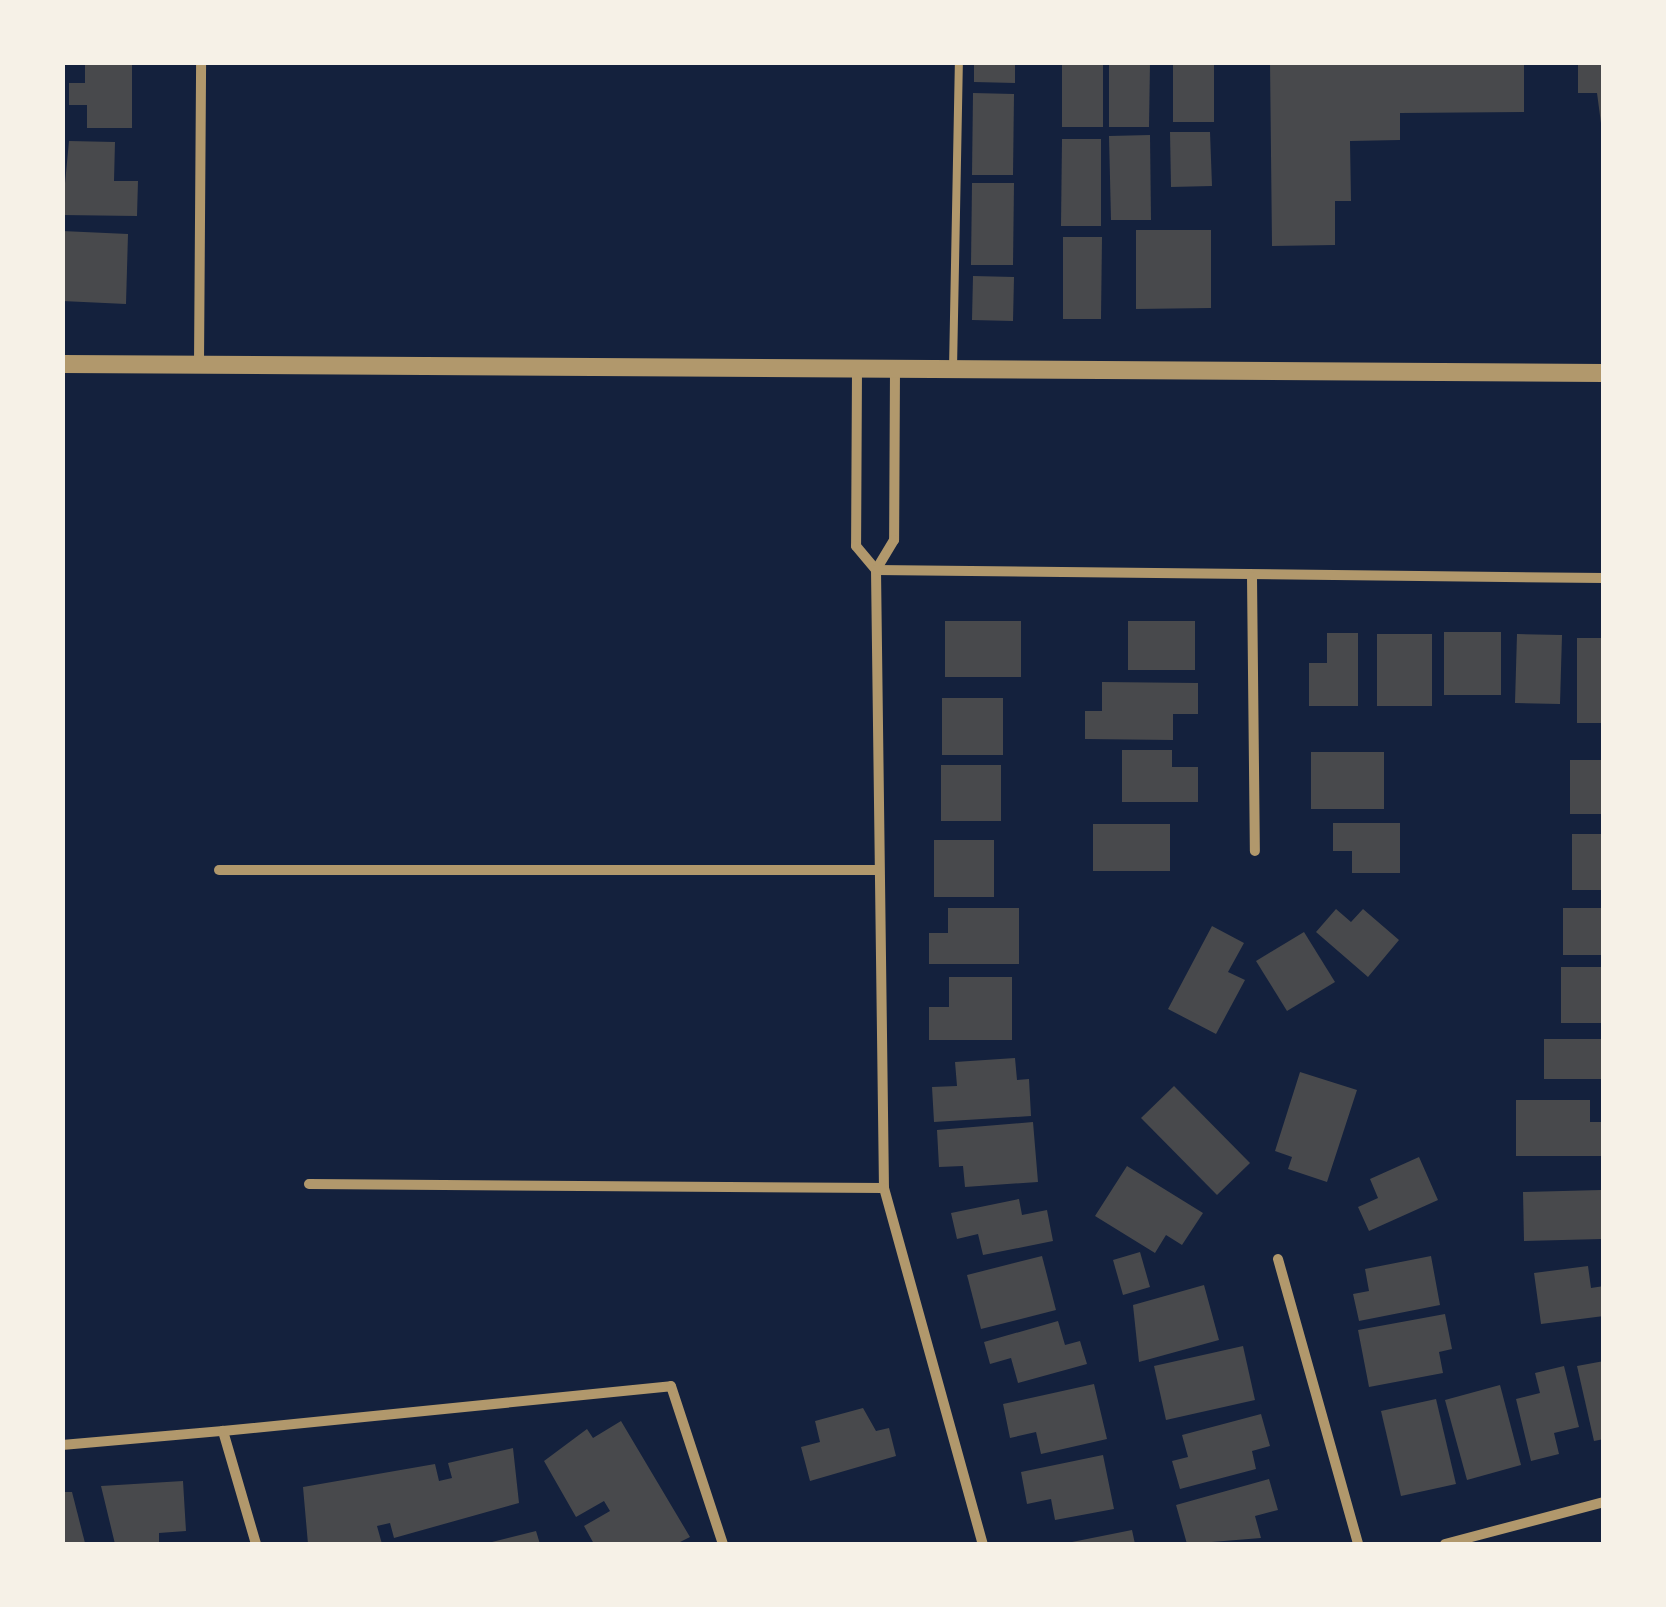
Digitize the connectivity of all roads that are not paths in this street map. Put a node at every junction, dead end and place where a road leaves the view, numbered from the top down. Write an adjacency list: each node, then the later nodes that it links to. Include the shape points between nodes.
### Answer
1 (202, 62): 4 (street)
2 (958, 62): 7 (lane)
3 (62, 364): 4 (street)
4 (199, 364): 5 (street)
5 (857, 369): 6 (street); 9 (street, via 856,546)
6 (895, 369): 7 (street); 9 (street, via 894,540)
7 (953, 369): 8 (street)
8 (1604, 373)
9 (876, 570): 10 (street); 14 (street)
10 (1252, 577): 11 (street); 12 (street)
11 (1604, 578)
12 (1255, 852)
13 (219, 870): 14 (street)
14 (875, 870): 16 (street)
15 (308, 1184): 16 (street)
16 (884, 1188): 23 (street)
17 (1278, 1259): 24 (street)
18 (224, 1432): 19 (street); 21 (street); 22 (street, via 671,1386)
19 (62, 1445)
20 (1604, 1502): 25 (street)
21 (256, 1544)
22 (723, 1544)
23 (984, 1544)
24 (1358, 1544)
25 (1444, 1544)

